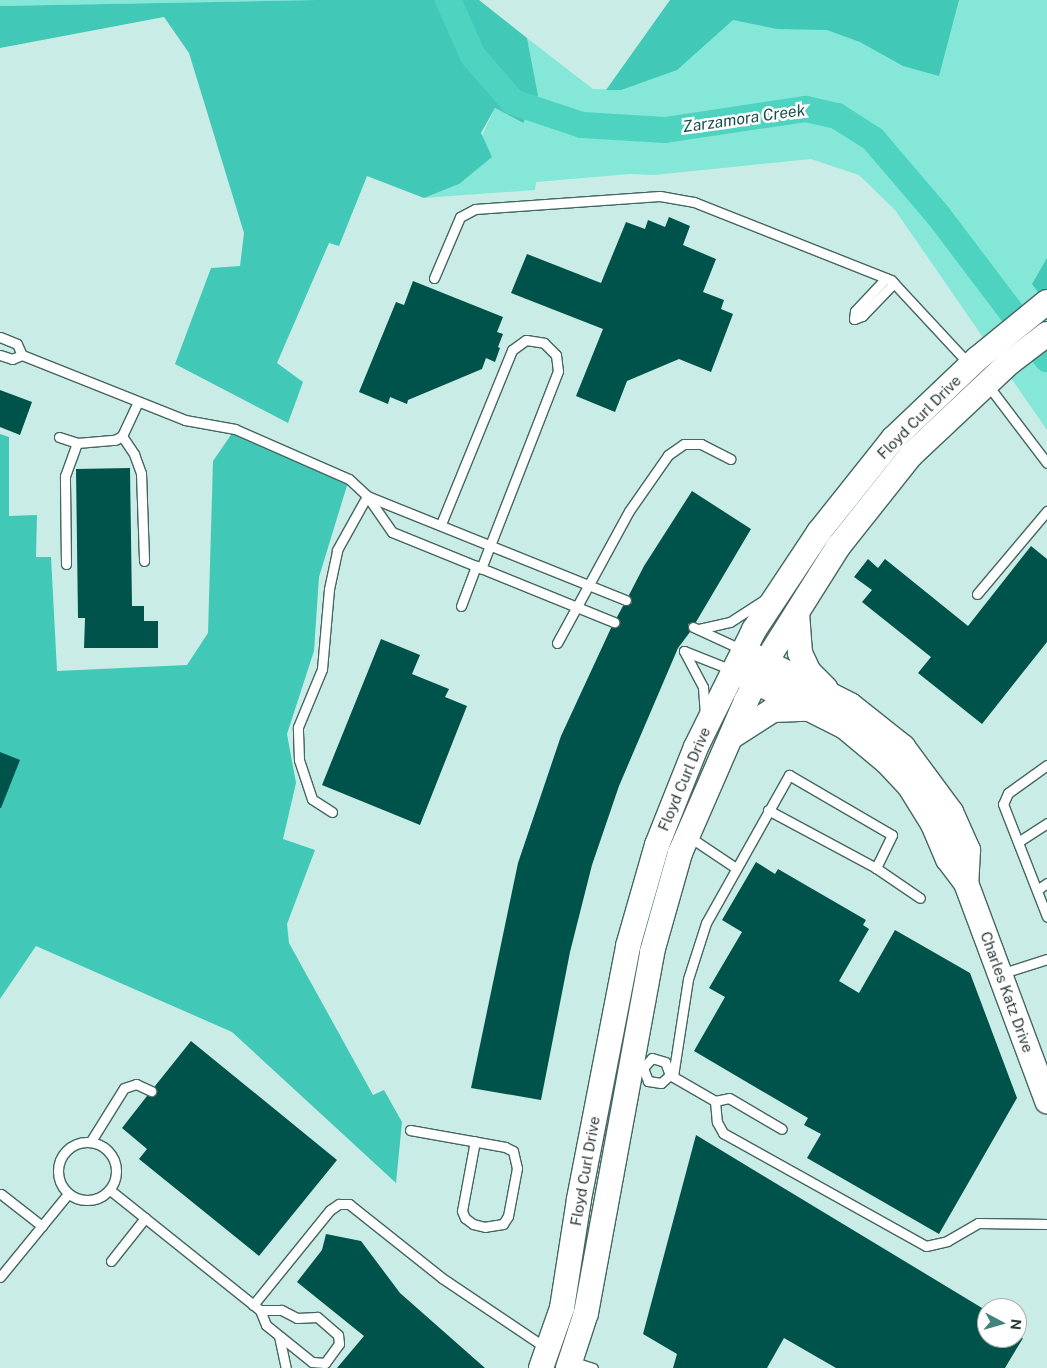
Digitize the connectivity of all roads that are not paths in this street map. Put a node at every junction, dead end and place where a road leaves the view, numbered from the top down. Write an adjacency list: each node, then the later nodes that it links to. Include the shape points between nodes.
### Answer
1 (434, 278): 7 (lane, via 460,217 475,209 660,196 694,202 890,281)
2 (1045, 304): 7 (street, Floyd Curl Drive)
3 (1047, 334): 8 (street, Floyd Curl Drive)
4 (0, 337): 5 (lane, via 17,344)
5 (22, 354): 6 (lane, via 12,359); 9 (lane)
6 (0, 355)
7 (970, 366): 23 (street, Floyd Curl Drive, via 893,439 819,532)
8 (987, 383): 14 (lane); 28 (street, Floyd Curl Drive, via 911,455 838,547)
9 (138, 401): 10 (lane); 15 (lane, via 185,420 235,428 349,479)
10 (122, 436): 12 (lane, via 100,443); 19 (lane, via 134,454 140,473)
11 (59, 437): 12 (lane)
12 (77, 443): 20 (lane, via 65,476)
13 (730, 459): 22 (lane, via 701,444 684,444 668,455 629,511)
14 (1047, 463)
15 (367, 496): 17 (lane); 21 (lane, via 392,532); 40 (lane, via 337,550 329,588 322,669 298,727 299,760 312,799)
16 (1047, 511): 24 (lane)
17 (441, 524): 18 (lane); 18 (lane, via 512,350 526,340 544,343 556,355 558,371)
18 (491, 544): 21 (lane); 22 (lane)
19 (144, 562)
20 (66, 564)
21 (479, 567): 26 (lane); 27 (lane)
22 (588, 584): 25 (lane); 27 (lane)
23 (781, 589): 31 (street, Floyd Curl Drive); 31 (lane, via 730,622 696,628)
24 (977, 594)
25 (626, 600)
26 (461, 606)
27 (576, 607): 29 (lane); 30 (lane)
28 (797, 613): 33 (street, Floyd Curl Drive); 34 (street, via 800,653 809,672)
29 (614, 622)
30 (557, 643)
31 (743, 650): 32 (street, Floyd Curl Drive); 33 (street, Charles Katz Drive)
32 (732, 671): 33 (street, Charles Katz Drive); 36 (street, Floyd Curl Drive); 36 (lane, via 682,650 704,688)
33 (761, 673): 34 (street, Charles Katz Drive); 35 (street, Charles Katz Drive); 37 (street, Floyd Curl Drive)
34 (835, 698): 46 (street, Charles Katz Drive, via 873,720 903,747 933,785 951,812 968,850)
35 (810, 709): 37 (street, via 791,707 773,710); 46 (street, Charles Katz Drive, via 846,727 902,777 922,805 948,859)
36 (705, 729): 73 (street, Floyd Curl Drive, via 657,845 628,946 562,1308)
37 (731, 736): 42 (street, Floyd Curl Drive)
38 (1047, 765): 43 (lane, via 1008,793 1003,804)
39 (768, 810): 44 (lane); 45 (lane); 45 (lane, via 789,775 892,835)
40 (332, 812)
41 (1047, 823): 43 (lane)
42 (688, 836): 44 (lane); 53 (street, Floyd Curl Drive, via 652,952)
43 (1018, 842): 48 (lane)
44 (736, 868): 55 (lane, via 706,923 688,979)
45 (876, 868): 49 (lane)
46 (966, 883): 52 (street, Charles Katz Drive)
47 (1047, 883): 48 (lane)
48 (1037, 890): 50 (lane)
49 (920, 898)
50 (1047, 917)
51 (1047, 959): 52 (lane)
52 (1000, 974): 54 (street, Charles Katz Drive)
53 (637, 1067): 55 (lane, via 648,1081 661,1084); 55 (lane, via 652,1058 665,1062); 74 (street, Floyd Curl Drive)
54 (1042, 1071): 58 (street, Charles Katz Drive)
55 (672, 1075): 57 (lane)
56 (151, 1091): 61 (lane, via 136,1084 124,1088)
57 (716, 1101): 59 (lane, via 729,1098); 67 (lane, via 717,1122 723,1133 926,1246 947,1241 978,1223)
58 (1047, 1101)
59 (782, 1129)
60 (410, 1130): 62 (lane)
61 (90, 1141): 63 (lane, via 100,1144 114,1157 117,1177); 65 (lane, via 73,1145 60,1159 59,1178)
62 (475, 1141): 62 (lane, via 505,1147 513,1151 516,1158 508,1216 503,1224 473,1224 462,1211)
63 (110, 1190): 65 (lane, via 97,1199 87,1201); 66 (lane)
64 (1, 1194): 68 (lane)
65 (68, 1194): 68 (lane)
66 (145, 1218): 69 (lane); 71 (lane)
67 (1047, 1224)
68 (42, 1226): 70 (lane)
69 (112, 1261)
70 (0, 1277)
71 (256, 1307): 72 (lane, via 266,1325); 72 (lane, via 281,1310 297,1318 317,1317 338,1335 339,1344 325,1363 312,1362); 73 (lane, via 330,1210 339,1204 349,1204)
72 (279, 1336): 75 (lane)
73 (545, 1359)
74 (577, 1366)
75 (286, 1368)

